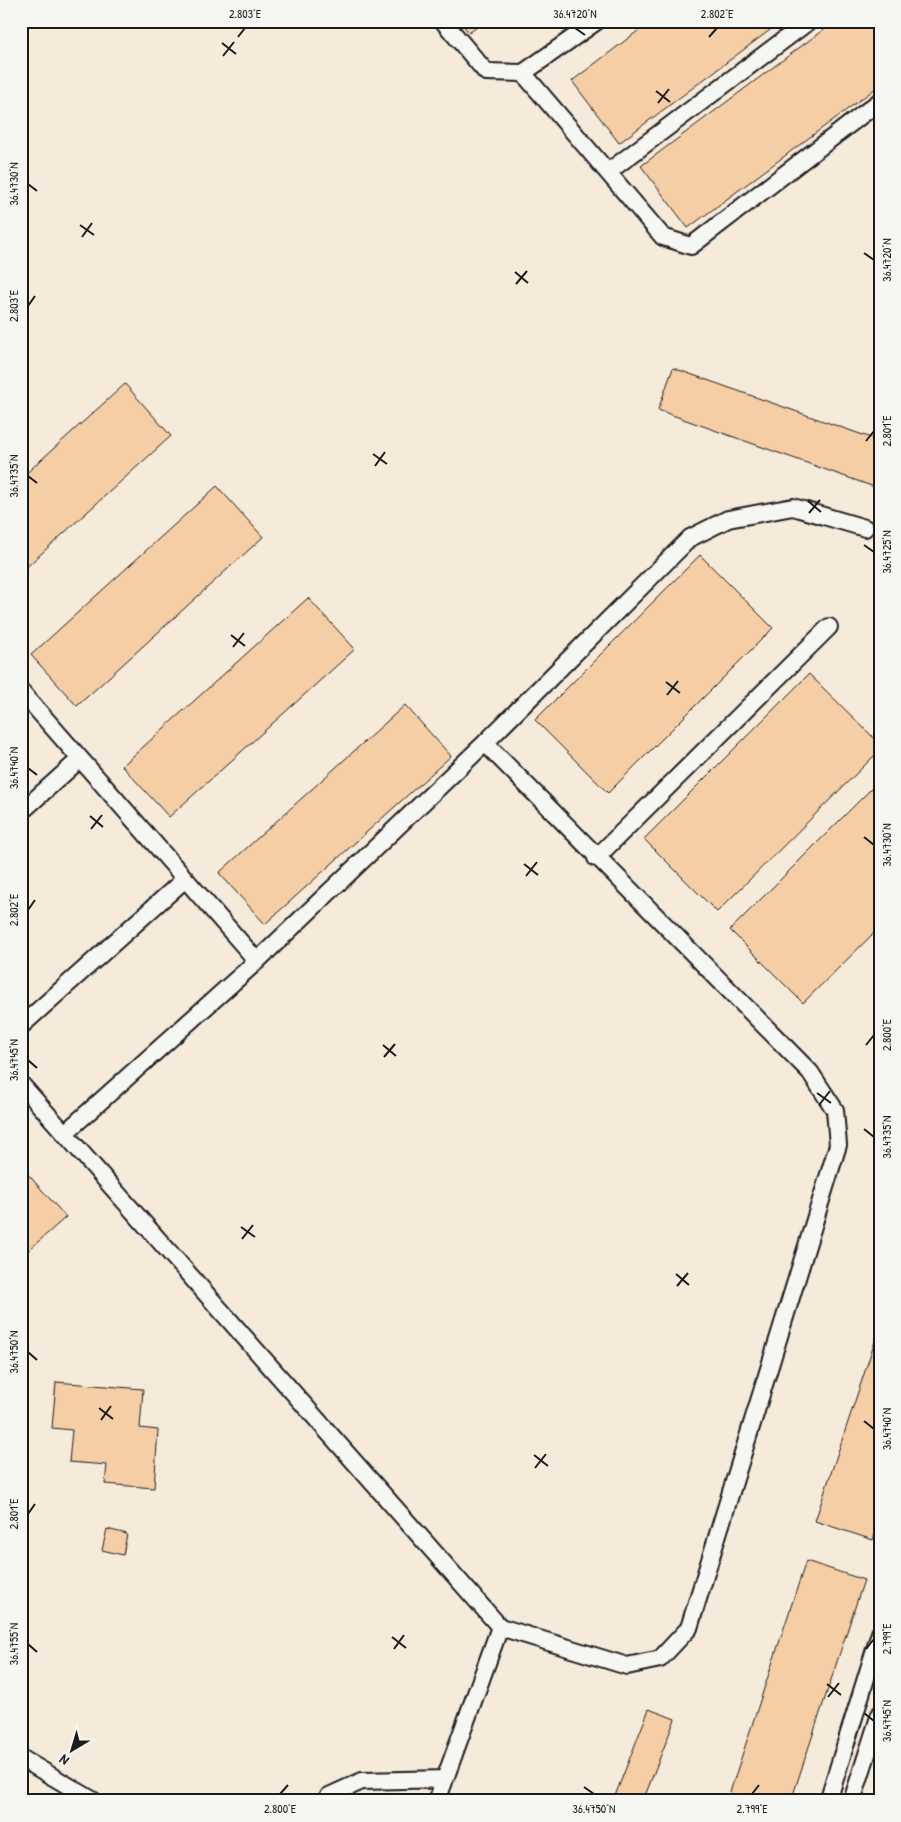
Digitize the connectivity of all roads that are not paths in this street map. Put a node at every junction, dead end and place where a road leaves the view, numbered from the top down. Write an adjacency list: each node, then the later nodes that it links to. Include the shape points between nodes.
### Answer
1 (443, 21): 4 (lane, via 486,72)
2 (597, 21): 4 (lane)
3 (809, 21): 6 (lane)
4 (523, 73): 6 (lane)
5 (880, 101): 6 (lane, via 692,246 663,237)
6 (608, 172)
7 (865, 528): 10 (lane, via 793,507 728,519 690,538)
8 (829, 627): 13 (lane)
9 (21, 691): 11 (lane)
10 (485, 743): 13 (lane); 15 (lane)
11 (80, 759): 12 (lane); 14 (lane)
12 (21, 812)
13 (596, 858): 19 (lane, via 810,1072 835,1110 838,1146 689,1628 660,1659 627,1666)
14 (185, 879): 15 (lane); 16 (lane)
15 (257, 961): 18 (lane)
16 (21, 1026)
17 (21, 1084): 18 (lane)
18 (64, 1132): 19 (lane)
19 (500, 1627): 23 (lane)
20 (880, 1633): 27 (lane)
21 (880, 1714): 28 (lane)
22 (21, 1758): 24 (lane)
23 (445, 1779): 25 (lane, via 362,1781); 26 (lane)
24 (94, 1801)
25 (325, 1801)
26 (437, 1801)
27 (828, 1801)
28 (852, 1801)

